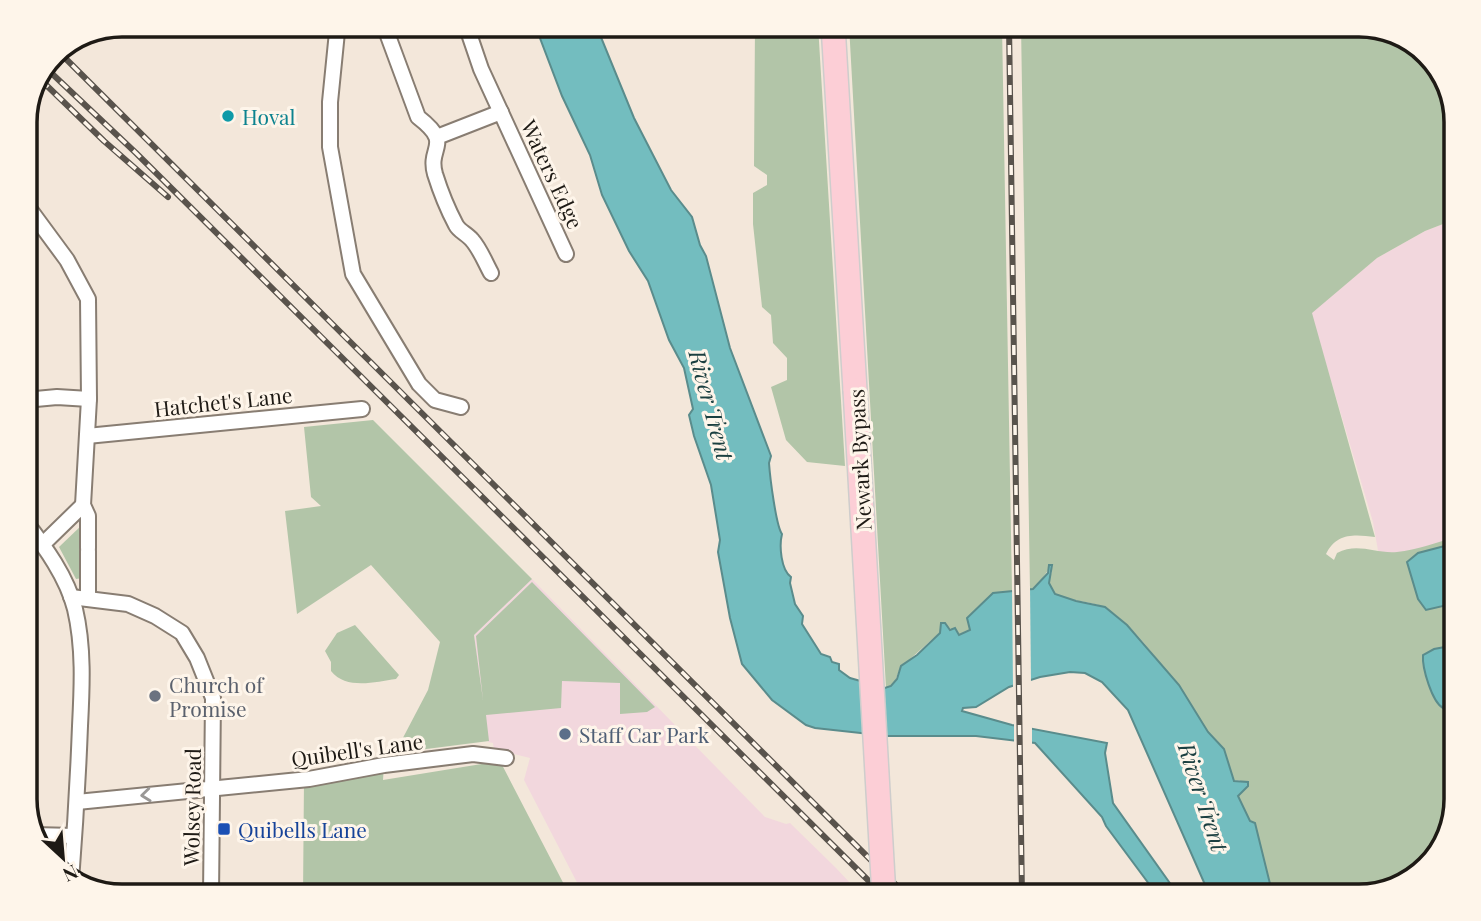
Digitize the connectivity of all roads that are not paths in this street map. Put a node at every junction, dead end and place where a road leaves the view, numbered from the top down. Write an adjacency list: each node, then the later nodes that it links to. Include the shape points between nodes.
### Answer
1 (336, 37): 12 (street, via 330,147 353,274 419,384 436,400)
2 (389, 37): 6 (street, via 418,117)
3 (470, 37): 5 (street, Waters Edge)
4 (834, 37): 27 (highway, Newark Bypass, bridge)
5 (501, 112): 6 (street, Waters Edge); 8 (street, Waters Edge)
6 (437, 137): 9 (street, via 435,172 457,227 473,241)
7 (37, 219): 11 (street, via 88,299)
8 (566, 254)
9 (491, 273)
10 (37, 399): 11 (street)
11 (89, 399): 14 (street)
12 (461, 407)
13 (362, 409): 14 (street, Hatchet's Lane)
14 (87, 436): 15 (street)
15 (83, 505): 17 (street); 19 (street, via 88,516)
16 (37, 536): 17 (street)
17 (43, 544): 18 (street)
18 (71, 597): 19 (street, Wolsey Road); 22 (street, via 82,650)
19 (88, 598): 21 (street, Wolsey Road, via 128,604 181,633 213,698)
20 (506, 758): 21 (street, Quibell's Lane, via 473,754)
21 (214, 788): 22 (street, Quibell's Lane, one-way to 22); 26 (street, Wolsey Road)
22 (77, 802): 24 (street)
23 (44, 835): 24 (street)
24 (74, 836): 25 (street)
25 (72, 868)
26 (211, 884)
27 (883, 884)

